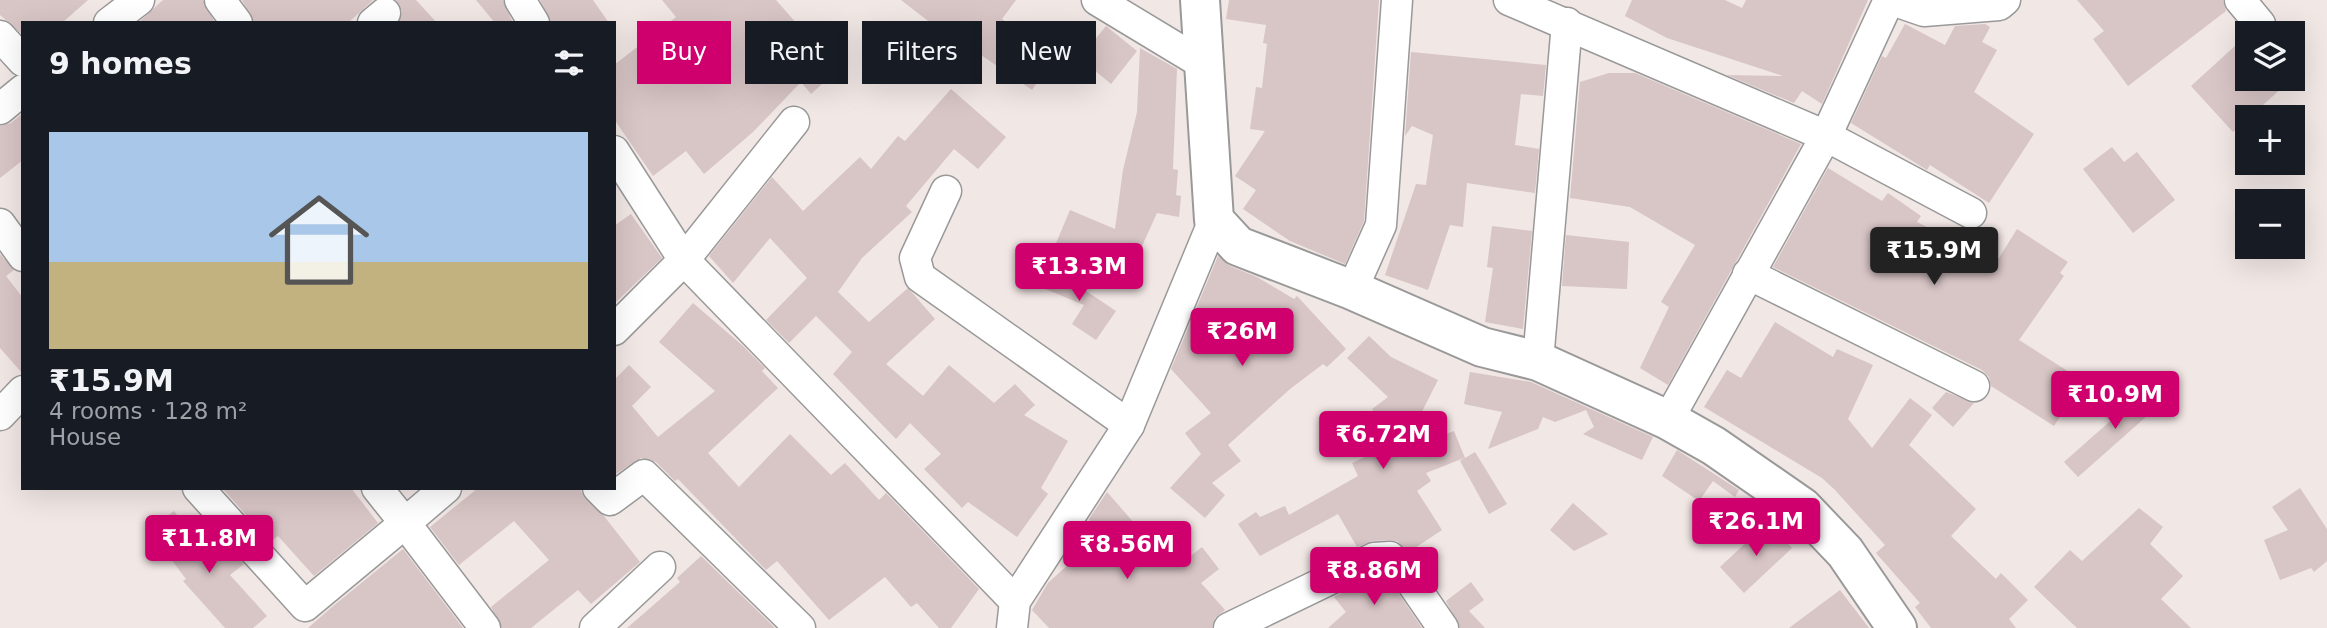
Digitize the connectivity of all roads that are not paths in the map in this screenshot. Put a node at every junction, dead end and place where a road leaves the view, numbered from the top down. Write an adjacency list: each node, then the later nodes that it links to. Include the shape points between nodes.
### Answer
1 (139, 0): 11 (street)
2 (220, 0): 12 (street)
3 (520, 0): 13 (street)
4 (1097, 0): 18 (street)
5 (1200, 0): 18 (street)
6 (1397, 0): 31 (street, via 1381,225)
7 (1509, 0): 15 (street)
8 (1890, 0): 9 (street, via 1924,11 1999,5); 22 (street)
9 (2005, 0)
10 (2240, 0): 14 (street)
11 (112, 21)
12 (236, 21)
13 (533, 21)
14 (2258, 21)
15 (1567, 23): 22 (street); 33 (street)
16 (0, 36): 17 (street)
17 (21, 59)
18 (1203, 64): 26 (street)
19 (21, 92): 20 (street)
20 (0, 109)
21 (794, 122): 29 (street)
22 (1826, 136): 25 (street); 30 (street)
23 (616, 154): 29 (street)
24 (946, 191): 38 (street, via 915,258 920,278)
25 (1971, 213)
26 (1214, 220): 31 (street, via 1238,246); 38 (street)
27 (0, 224): 28 (street)
28 (21, 253)
29 (684, 260): 32 (street); 45 (street)
30 (1748, 274): 34 (street); 37 (street)
31 (1352, 290): 33 (street, via 1482,347)
32 (616, 328)
33 (1538, 361): 37 (street)
34 (1973, 386)
35 (21, 393): 36 (street)
36 (0, 415)
37 (1668, 420): 51 (street, via 1802,507 1845,552)
38 (1129, 425): 45 (street)
39 (200, 490): 43 (street, via 305,606)
40 (379, 490): 43 (street)
41 (444, 490): 43 (street)
42 (600, 490): 48 (street, via 610,500 644,475)
43 (405, 523): 46 (street)
44 (660, 567): 47 (street)
45 (1013, 614)
46 (485, 628)
47 (595, 628)
48 (800, 628)
49 (1229, 628): 50 (street, via 1374,558 1390,557)
50 (1443, 628)
51 (1897, 628)

